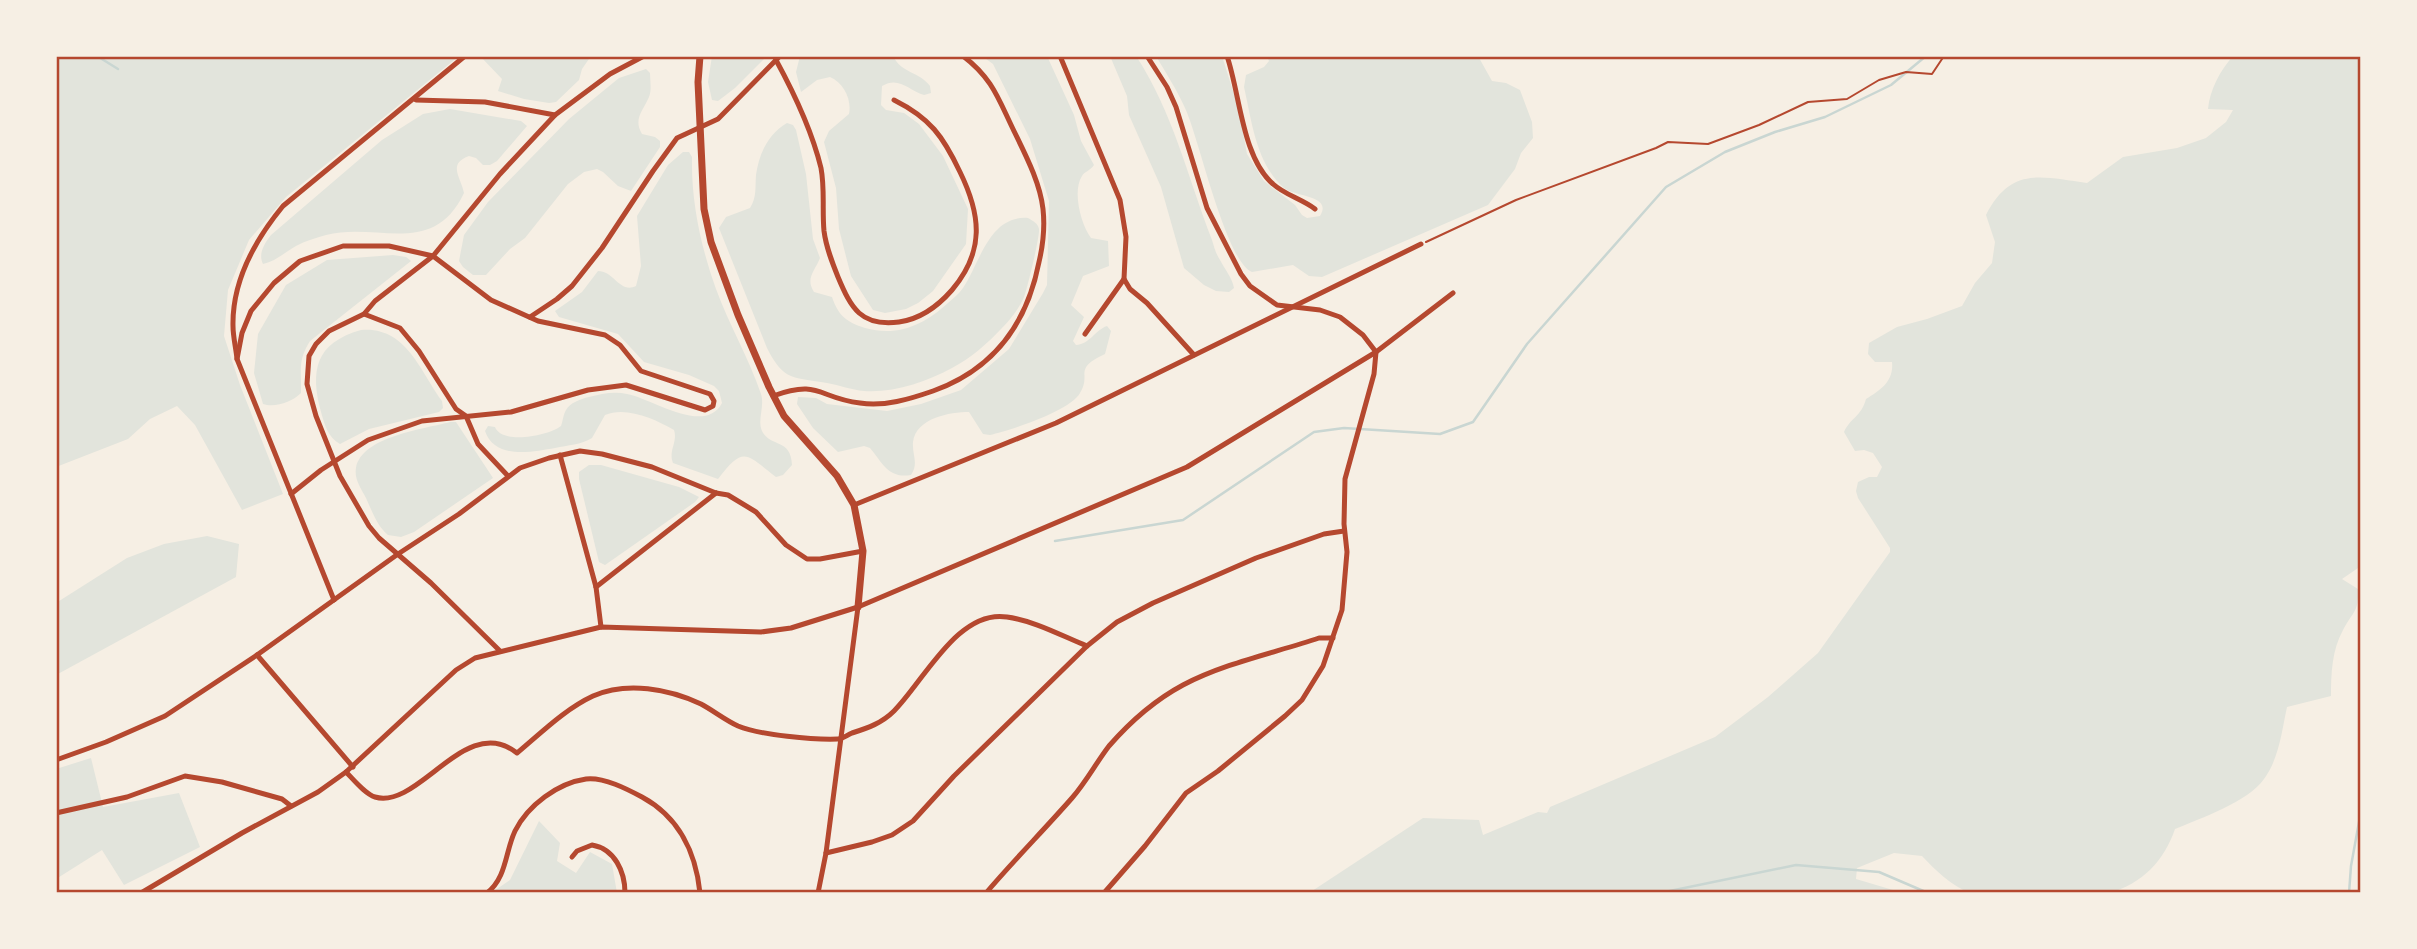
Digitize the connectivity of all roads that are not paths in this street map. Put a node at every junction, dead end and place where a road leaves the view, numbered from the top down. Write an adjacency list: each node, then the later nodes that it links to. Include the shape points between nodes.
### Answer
1 (465, 56): 9 (street)
2 (645, 56): 11 (street, via 610,74)
3 (700, 56): 12 (street)
4 (963, 56): 27 (street, via 993,87 1034,176 1043,209 1043,242 1035,284 1012,333 976,368 936,390 907,399 857,403 811,388)
5 (1060, 56): 16 (street, via 1120,200 1126,237)
6 (1147, 56): 18 (street, via 1176,107 1207,208 1241,274 1263,296)
7 (1227, 56): 13 (street, via 1253,155 1272,184)
8 (778, 58): 10 (street, via 813,141 821,169 827,247 849,302 866,319 894,323 942,302 967,266 978,229 969,190 949,149 925,118); 12 (street, via 718,119)
9 (414, 100): 11 (street, via 485,102); 24 (street, via 283,206 266,226 240,282 233,326)
10 (894, 100)
11 (555, 115): 15 (street, via 500,173)
12 (700, 128): 20 (street, via 677,138 603,248 557,299); 27 (street, via 710,243)
13 (1315, 209)
14 (1421, 244): 18 (street)
15 (433, 256): 19 (street); 20 (street, via 491,300); 24 (street, via 364,245 343,246 300,261 251,311)
16 (1124, 279): 21 (street); 23 (street)
17 (1453, 293): 22 (street)
18 (1292, 306): 22 (street, via 1340,317); 23 (street)
19 (364, 314): 28 (street, via 400,328 456,409); 30 (street, via 329,331 309,356 307,384)
20 (530, 317): 25 (street, via 605,335 620,345)
21 (1085, 334)
22 (1376, 352): 35 (street, via 1345,479); 40 (street, via 1187,467)
23 (1194, 355): 34 (street, via 1056,423)
24 (237, 359): 33 (street)
25 (641, 371): 26 (street); 26 (street, via 710,394 714,404 705,410)
26 (636, 386): 28 (street, via 605,386 511,412)
27 (773, 396): 34 (street, via 797,433 838,477)
28 (466, 416): 30 (street, via 394,430); 31 (street, via 478,444)
29 (561, 455): 31 (street); 32 (street, via 580,452 623,458); 38 (street)
30 (335, 460): 33 (street); 37 (street, via 369,526)
31 (508, 476): 37 (street)
32 (716, 493): 36 (street, via 744,503 807,559); 38 (street)
33 (291, 494): 39 (street)
34 (854, 505): 36 (street)
35 (1344, 531): 42 (street, via 1344,592); 43 (street, via 1324,534 1203,580 1117,622)
36 (863, 551): 40 (street)
37 (398, 554): 39 (street); 44 (street)
38 (596, 587): 41 (street)
39 (334, 600): 45 (street)
40 (858, 607): 41 (street, via 791,628 761,632); 46 (street)
41 (601, 627): 44 (street)
42 (1333, 638): 59 (street, via 1319,638 1220,669 1163,697 1109,746 1074,796); 60 (street, via 1323,666 1302,700 1186,793)
43 (1087, 646): 46 (street, via 1006,617 974,622 945,648 893,711 872,727); 52 (street, via 913,821 892,835)
44 (500, 651): 48 (street, via 456,670)
45 (257, 655): 47 (street, via 165,716); 48 (street)
46 (841, 740): 49 (street, via 757,731 668,692 628,689 594,695 517,753 499,743 477,744 398,796 371,796); 52 (street)
47 (56, 760)
48 (353, 767): 49 (street)
49 (346, 772): 50 (street)
50 (291, 806): 51 (street, via 282,799 186,776 127,797); 54 (street)
51 (56, 813)
52 (825, 853): 58 (street)
53 (572, 857): 56 (street, via 592,845 608,851 624,874)
54 (141, 893)
55 (487, 893): 57 (street, via 499,878 514,834 530,811 547,795 586,779 634,793 666,814 690,848)
56 (625, 893)
57 (700, 893)
58 (818, 893)
59 (986, 893)
60 (1104, 893)

